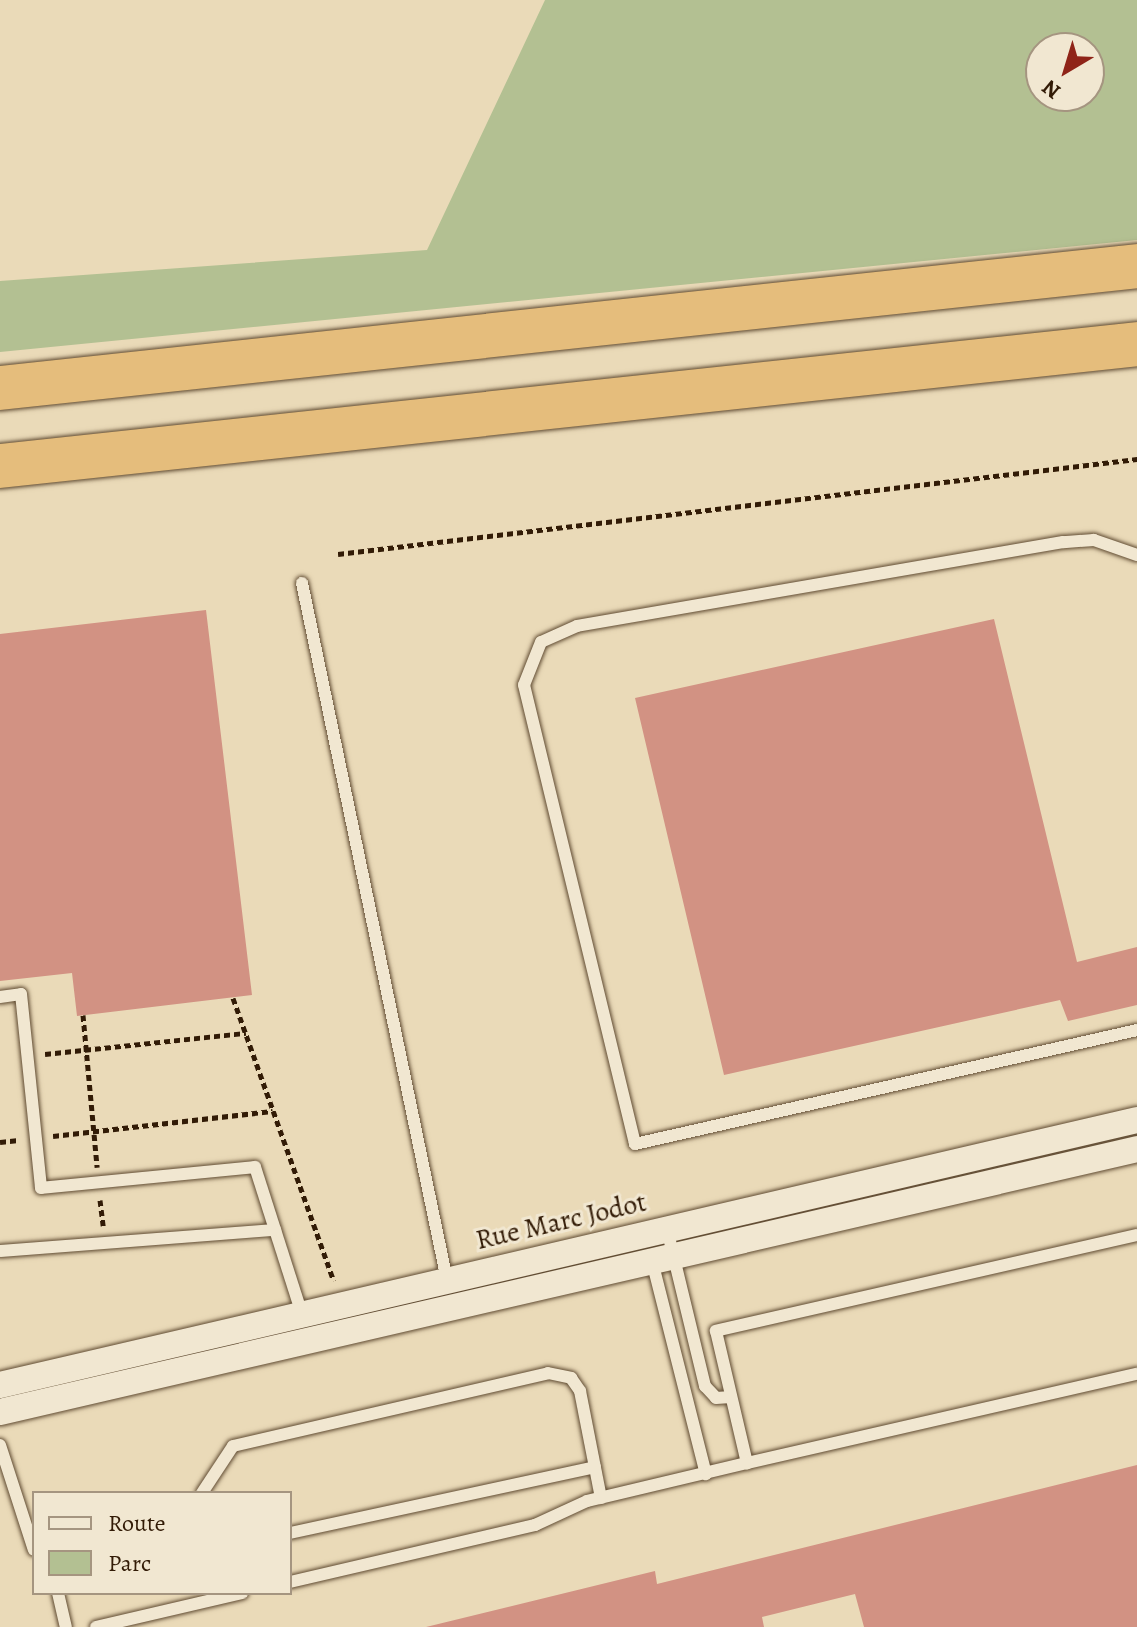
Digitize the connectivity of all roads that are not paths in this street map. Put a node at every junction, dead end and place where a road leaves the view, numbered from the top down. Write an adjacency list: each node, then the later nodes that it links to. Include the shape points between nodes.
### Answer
1 (1137, 266): 3 (highway)
2 (1137, 344): 4 (highway)
3 (0, 388)
4 (0, 466)
5 (1137, 555): 8 (lane, via 1079,540 577,626 541,642 524,685 635,1144)
6 (302, 583): 16 (lane)
7 (0, 997): 11 (lane, via 21,994 41,1188 255,1167)
8 (1137, 1030)
9 (1137, 1120): 12 (street, Rue Marc Jodot)
10 (1137, 1149): 15 (street)
11 (275, 1230): 14 (lane); 17 (lane)
12 (656, 1232): 15 (lane); 15 (lane); 16 (street, Rue Marc Jodot)
13 (1137, 1235): 20 (lane, via 716,1331)
14 (0, 1251)
15 (662, 1259): 20 (lane, via 705,1386 716,1398); 21 (street); 25 (lane)
16 (447, 1280): 17 (street, Rue Marc Jodot)
17 (302, 1314): 19 (street, Rue Marc Jodot)
18 (1137, 1374): 23 (lane)
19 (0, 1385)
20 (731, 1397): 23 (lane)
21 (0, 1412)
22 (0, 1445): 29 (lane)
23 (747, 1463): 25 (lane)
24 (595, 1467): 26 (lane, via 580,1391 571,1378 548,1373 233,1446); 27 (lane); 28 (lane)
25 (706, 1474): 27 (lane)
26 (203, 1491)
27 (601, 1498): 30 (lane, via 535,1525)
28 (292, 1533)
29 (32, 1544)
30 (292, 1582)
31 (58, 1595): 33 (lane)
32 (233, 1595): 34 (lane)
33 (66, 1627)
34 (96, 1627)

